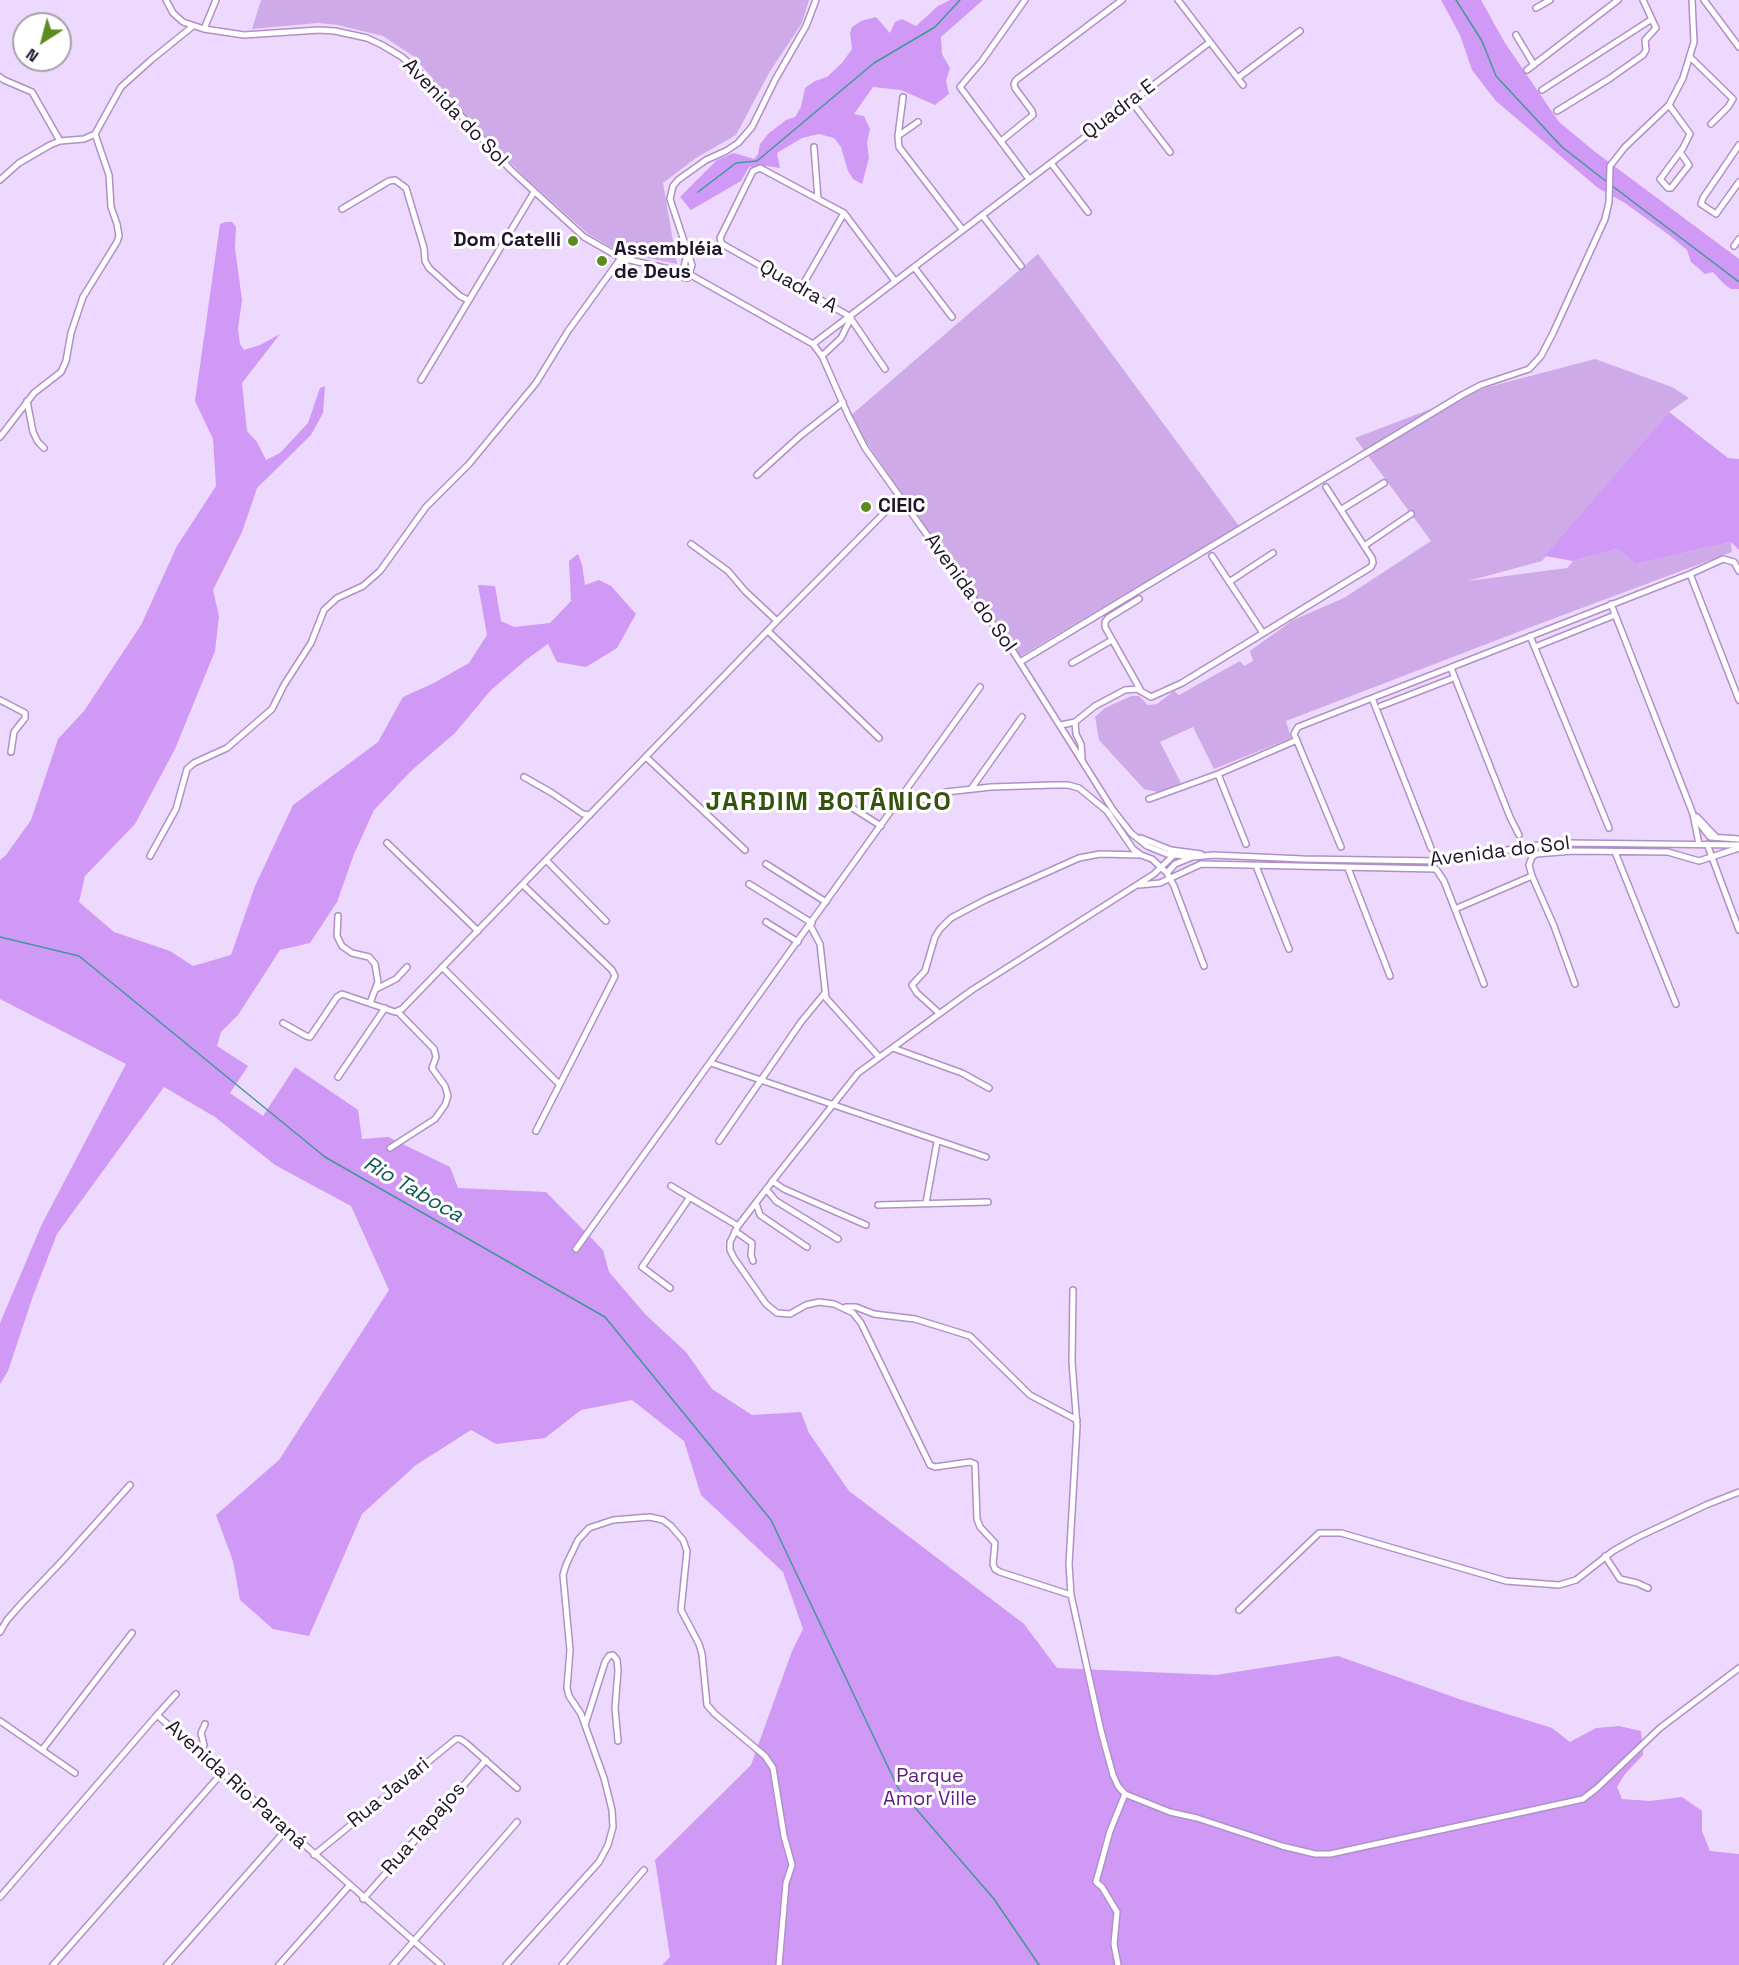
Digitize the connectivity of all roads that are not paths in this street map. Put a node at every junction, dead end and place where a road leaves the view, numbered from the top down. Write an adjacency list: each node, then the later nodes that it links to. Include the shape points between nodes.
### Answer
1 (166, 0): 14 (street, Avenida do Sol, via 179,19)
2 (216, 0): 15 (street)
3 (816, 0): 57 (street, via 752,127 738,143 706,160 673,186 670,200 692,265)
4 (1025, 0): 36 (street, via 960,87)
5 (1122, 0): 36 (street, via 1016,80 1015,88 1033,115)
6 (1178, 0): 18 (street)
7 (1550, 0): 12 (street)
8 (1618, 0): 21 (street)
9 (1643, 0): 13 (street)
10 (1694, 0): 20 (street, via 1695,31)
11 (1704, 0): 19 (street)
12 (1536, 8)
13 (1652, 19): 26 (street); 30 (street, via 1656,29 1645,40 1646,50 1641,57)
14 (193, 26): 15 (street, Avenida do Sol); 33 (street, via 121,87)
15 (204, 29): 45 (street, Avenida do Sol, via 244,34 334,31 382,45 428,80)
16 (1300, 31): 24 (street)
17 (1516, 35): 21 (street)
18 (1210, 42): 24 (street); 28 (street, Quadra E)
19 (1739, 47)
20 (1690, 57): 29 (street); 32 (street, via 1733,99)
21 (1534, 65): 22 (street)
22 (1527, 70)
23 (0, 77): 35 (street, via 32,92)
24 (1239, 77): 25 (street)
25 (1243, 85)
26 (1542, 90)
27 (903, 97): 34 (street)
28 (1131, 101): 39 (street); 41 (street, Quadra E)
29 (1669, 105): 40 (street, via 1690,134); 95 (street, via 1610,166 1605,219 1553,333 1541,356 1526,372 1462,395)
30 (1557, 111)
31 (918, 122): 34 (street)
32 (1711, 124)
33 (95, 134): 35 (street); 67 (street, via 110,175 111,207 119,236 115,249 82,297 61,372)
34 (898, 136): 51 (street, via 899,147)
35 (60, 141): 43 (street, via 19,163)
36 (1001, 141): 42 (street)
37 (1739, 145): 44 (street, via 1701,202 1716,214)
38 (814, 147): 46 (street)
39 (1170, 152)
40 (1680, 152): 40 (street, via 1689,165 1668,188 1660,179)
41 (1051, 163): 42 (street, Quadra E); 48 (street)
42 (1029, 179): 50 (street, Quadra E)
43 (0, 180)
44 (1739, 182)
45 (534, 192): 54 (street, Avenida do Sol, via 584,237); 60 (street)
46 (818, 199): 49 (street); 59 (street, Quadra A, via 756,169 720,238 722,244)
47 (342, 209): 60 (street, via 389,181 406,188 425,261)
48 (1088, 212)
49 (844, 213): 58 (street); 59 (street)
50 (982, 215): 51 (street, Quadra E); 55 (street)
51 (962, 229): 56 (street, Quadra E)
52 (1739, 239): 53 (street)
53 (1734, 246)
54 (621, 258): 57 (street, Avenida do Sol); 140 (street, via 529,392 469,464 426,507 380,571 324,610 311,643 272,709 227,748 187,769 176,809)
55 (1021, 266)
56 (914, 267): 58 (street, Quadra E); 62 (street)
57 (686, 275): 63 (street, Avenida do Sol)
58 (895, 281): 61 (street, Quadra E)
59 (801, 288): 61 (street, Quadra A)
60 (468, 300): 66 (street)
61 (850, 316): 63 (street, Quadra E); 64 (street, via 841,338); 65 (street, Quadra A)
62 (952, 317)
63 (813, 344): 64 (street, Avenida do Sol)
64 (822, 356): 68 (street, Avenida do Sol)
65 (885, 369)
66 (420, 380)
67 (27, 401): 69 (street); 70 (street, via 33,432)
68 (843, 402): 71 (street); 74 (street, Avenida do Sol, via 865,448)
69 (0, 437)
70 (44, 448)
71 (757, 475)
72 (1384, 483): 75 (street)
73 (1326, 487): 75 (street)
74 (900, 497): 87 (street); 95 (street, Avenida do Sol)
75 (1342, 509): 78 (street)
76 (1411, 514): 78 (street)
77 (691, 544): 87 (street, via 728,571)
78 (1364, 546): 90 (street, via 1373,561 1371,567)
79 (1273, 553): 83 (street)
80 (1212, 556): 83 (street)
81 (1739, 571): 82 (street, via 1734,562 1723,559)
82 (1690, 574): 85 (street); 105 (street)
83 (1229, 582): 90 (street)
84 (1139, 599): 93 (street, via 1108,618 1105,627)
85 (1611, 604): 86 (street); 88 (street)
86 (1615, 615): 91 (street); 121 (street)
87 (777, 621): 89 (street)
88 (1562, 622): 91 (street); 92 (street)
89 (768, 631): 110 (street); 113 (street)
90 (1263, 633): 101 (street, via 1160,693 1151,697)
91 (1567, 634): 94 (street)
92 (1530, 636): 94 (street); 97 (street)
93 (1112, 640): 96 (street); 101 (street)
94 (1535, 647): 124 (street)
95 (1020, 662): 109 (street, Avenida do Sol)
96 (1072, 663)
97 (1450, 668): 99 (street); 125 (street)
98 (1451, 679): 102 (street)
99 (1411, 681): 102 (street); 103 (street)
100 (980, 687): 120 (street)
101 (1140, 690): 108 (street, via 1125,690)
102 (1416, 693): 106 (street)
103 (1372, 698): 111 (street, via 1298,727 1294,734); 134 (street)
104 (0, 700): 112 (street, via 25,713)
105 (1739, 700)
106 (1381, 706)
107 (1022, 717): 117 (street)
108 (1075, 722): 109 (street); 114 (street)
109 (1061, 725): 114 (street, Avenida do Sol)
110 (879, 738)
111 (1297, 740): 115 (street); 133 (street)
112 (10, 752)
113 (646, 757): 122 (street); 135 (street)
114 (1083, 762): 137 (street, Avenida do Sol, via 1125,826)
115 (1218, 774): 119 (street); 130 (street)
116 (524, 777): 122 (street)
117 (971, 789): 120 (street); 138 (street, via 1053,785 1078,788 1107,811)
118 (830, 793): 123 (street)
119 (1149, 799)
120 (897, 804): 123 (street)
121 (1693, 814): 126 (street); 128 (street)
122 (590, 815): 143 (street)
123 (881, 826): 155 (street)
124 (1609, 828)
125 (1519, 835)
126 (1713, 837): 127 (street); 128 (street)
127 (1739, 839)
128 (1698, 841): 131 (street); 139 (street, Avenida do Sol, via 1565,843 1436,861)
129 (387, 843): 162 (street)
130 (1246, 844)
131 (1707, 844): 132 (street); 142 (street)
132 (1739, 846): 142 (street)
133 (1341, 847)
134 (1431, 848)
135 (745, 850)
136 (1615, 852): 142 (street, via 1668,852 1694,861); 150 (street, via 1536,854 1529,865); 174 (street)
137 (1172, 853): 139 (street, Avenida do Sol); 141 (street, Avenida do Sol); 145 (street); 148 (street)
138 (1141, 855): 148 (street, via 1150,857); 177 (street, via 1079,858 951,918 935,937 925,971 912,985)
139 (1215, 855): 141 (street, Avenida do Sol)
140 (150, 856)
141 (1193, 857): 145 (street)
142 (1710, 858): 161 (street)
143 (546, 861): 153 (street); 158 (street)
144 (766, 864): 155 (street)
145 (1173, 865): 148 (street)
146 (1256, 866): 147 (street); 148 (street, via 1201,864); 164 (street)
147 (1348, 868): 156 (street, via 1436,869); 168 (street)
148 (1164, 871): 149 (street); 152 (street); 165 (street)
149 (1154, 874): 152 (street); 154 (street)
150 (1532, 876): 156 (street); 170 (street)
151 (749, 884): 160 (street)
152 (1157, 884): 154 (street)
153 (523, 885): 162 (street); 184 (street, via 615,976)
154 (1137, 886): 177 (street)
155 (826, 902): 160 (street)
156 (1455, 909): 169 (street)
157 (338, 916): 171 (street, via 337,936 342,946 369,957 375,964)
158 (606, 921)
159 (766, 922): 163 (street)
160 (811, 924): 163 (street); 172 (street, via 820,944)
161 (1739, 930)
162 (478, 931): 167 (street)
163 (798, 942): 181 (street)
164 (1288, 949)
165 (1204, 966)
166 (406, 967): 171 (street, via 396,979)
167 (442, 967): 176 (street); 184 (street)
168 (1390, 976)
169 (1484, 984)
170 (1575, 984)
171 (376, 989): 173 (street)
172 (824, 994): 180 (street); 183 (street)
173 (370, 1003): 175 (street); 178 (street, via 339,995 314,1034 308,1037)
174 (1676, 1004)
175 (385, 1008): 176 (street); 182 (street)
176 (398, 1012): 190 (street, via 434,1048 432,1068 448,1096 435,1119)
177 (939, 1013): 179 (street)
178 (283, 1023)
179 (892, 1048): 180 (street); 185 (street, via 962,1072)
180 (879, 1058): 186 (street, via 858,1073)
181 (711, 1063): 183 (street); 204 (street)
182 (338, 1077)
183 (762, 1081): 186 (street); 188 (street)
184 (559, 1084): 187 (street)
185 (989, 1088)
186 (832, 1105): 189 (street); 192 (street)
187 (536, 1131)
188 (719, 1141)
189 (937, 1142): 191 (street); 198 (street)
190 (390, 1148)
191 (986, 1157)
192 (772, 1181): 194 (street); 200 (street)
193 (671, 1186): 195 (street)
194 (766, 1190): 197 (street); 202 (street, via 776,1201)
195 (690, 1197): 201 (street); 206 (street, via 642,1265)
196 (988, 1202): 198 (street)
197 (756, 1203): 201 (street); 203 (street, via 760,1215)
198 (927, 1203): 199 (street)
199 (878, 1205)
200 (866, 1225)
201 (736, 1230): 205 (street, via 752,1243); 208 (street, via 730,1245 734,1258 766,1304 777,1312 790,1314 819,1302)
202 (838, 1239)
203 (807, 1247)
204 (576, 1250)
205 (753, 1261)
206 (670, 1288)
207 (1073, 1290): 209 (street, via 1072,1362)
208 (843, 1307): 209 (street, via 915,1319 970,1336 1030,1395); 214 (street, via 861,1323 930,1465 975,1464 977,1519 995,1543 994,1569)
209 (1077, 1420): 214 (street)
210 (130, 1485): 216 (street)
211 (1739, 1492): 212 (street, via 1689,1512)
212 (1605, 1556): 213 (street, via 1622,1581); 215 (street, via 1569,1583 1528,1584 1341,1533 1325,1532 1314,1537)
213 (1648, 1588)
214 (1071, 1595): 231 (street, via 1101,1731 1113,1774)
215 (1239, 1610)
216 (0, 1632)
217 (132, 1633): 225 (street)
218 (1739, 1668): 231 (street, via 1660,1728 1583,1799 1330,1854 1282,1846)
219 (176, 1694): 220 (street)
220 (157, 1715): 226 (street, Avenida Rio Paraná); 237 (street, Avenida Rio Paraná)
221 (0, 1721): 225 (street)
222 (205, 1724): 226 (street)
223 (585, 1727): 224 (street, via 605,1662 613,1655 618,1671); 245 (street, via 604,1778 613,1819 611,1836 604,1855); 247 (street, via 567,1688 570,1650 563,1575 566,1564 589,1528 613,1520 663,1520 678,1532 687,1551 681,1610 702,1654 707,1705 774,1768 792,1865 786,1883)
224 (618, 1741)
225 (42, 1750): 228 (street)
226 (200, 1753): 229 (street, Avenida Rio Paraná)
227 (486, 1760): 230 (street); 234 (street, Rua Javari, via 460,1739 454,1740); 238 (street, Rua Tapajos)
228 (75, 1773)
229 (222, 1773): 233 (street, Avenida Rio Paraná); 240 (street)
230 (516, 1788)
231 (1125, 1794): 248 (street, via 1096,1882 1117,1912 1114,1944)
232 (517, 1822): 239 (street)
233 (286, 1830): 234 (street, Avenida Rio Paraná); 241 (street)
234 (314, 1855): 236 (street, Avenida Rio Paraná)
235 (644, 1870): 246 (street)
236 (349, 1886): 238 (street, Avenida Rio Paraná); 242 (street)
237 (0, 1897)
238 (363, 1899): 239 (street, Avenida Rio Paraná)
239 (414, 1942): 243 (street); 244 (street, Avenida Rio Paraná)
240 (53, 1965)
241 (167, 1965)
242 (279, 1965)
243 (393, 1965)
244 (441, 1965)
245 (506, 1965)
246 (562, 1965)
247 (779, 1965)
248 (1118, 1965)

